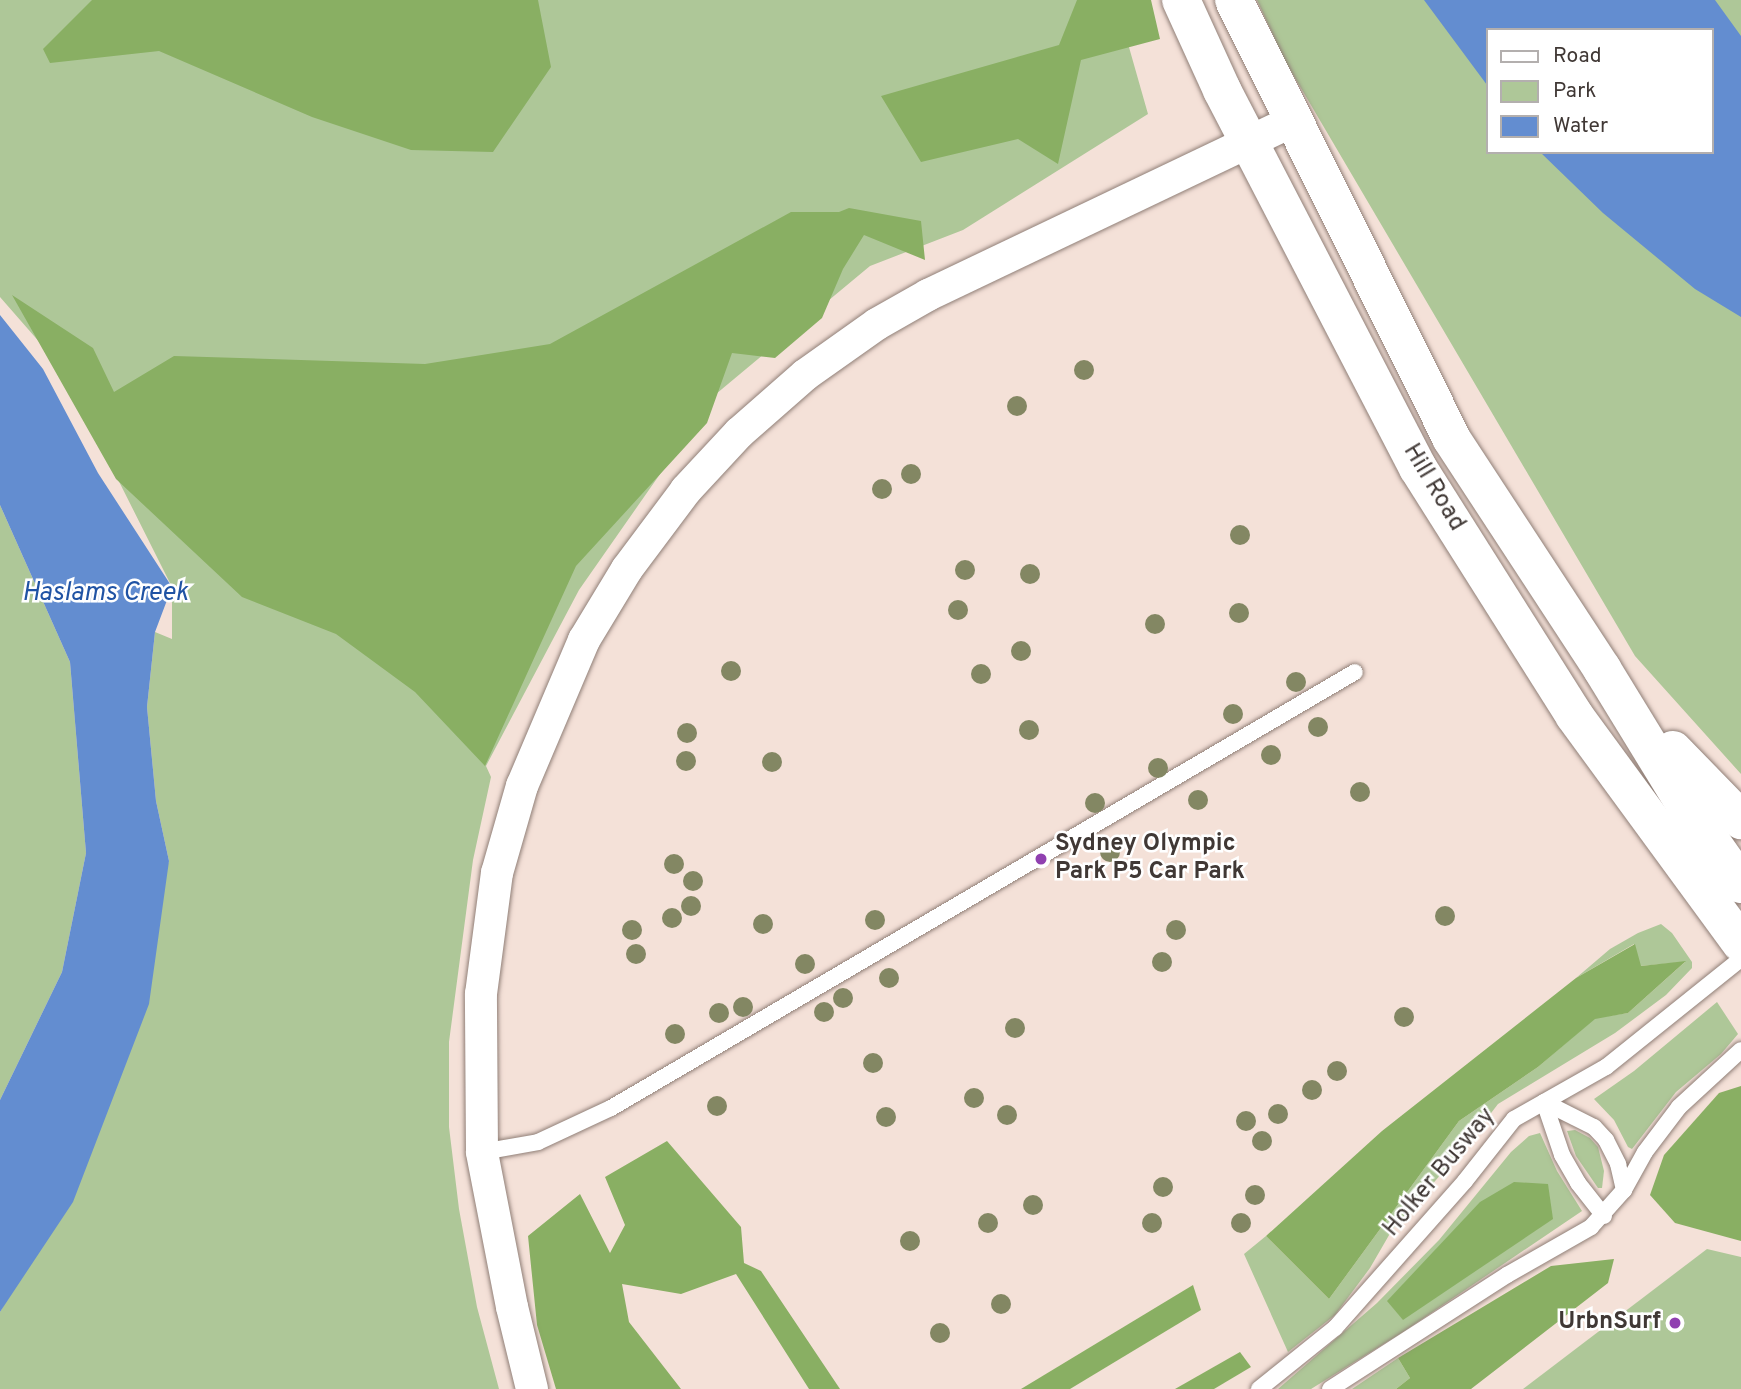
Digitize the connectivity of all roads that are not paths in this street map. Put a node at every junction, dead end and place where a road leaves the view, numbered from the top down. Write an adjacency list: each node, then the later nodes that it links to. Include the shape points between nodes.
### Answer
1 (1181, 0): 4 (main road, Hill Road)
2 (1234, 0): 3 (main road, Hill Road)
3 (1292, 121): 4 (street); 5 (main road, Hill Road, via 1451,438)
4 (1250, 142): 9 (main road, Hill Road, via 1418,468 1574,715); 13 (street, via 928,295 877,324 805,375 748,425 679,499 627,569 584,640 522,786 498,873 481,994)
5 (1602, 669): 7 (main road); 8 (main road, Hill Road, via 1684,803)
6 (1355, 672): 13 (lane, via 611,1108 538,1142)
7 (1741, 820)
8 (1741, 884)
9 (1741, 943)
10 (1741, 958): 12 (lane, Holker Busway, via 1606,1067)
11 (1741, 1051): 14 (lane, via 1679,1107)
12 (1544, 1102): 14 (lane, via 1594,1127 1606,1140); 15 (lane, via 1562,1155); 17 (lane, Holker Busway, via 1508,1124 1465,1181 1335,1328)
13 (482, 1153): 16 (street)
14 (1624, 1190): 15 (lane)
15 (1604, 1216): 18 (lane)
16 (532, 1389)
17 (1259, 1389)
18 (1330, 1389)

